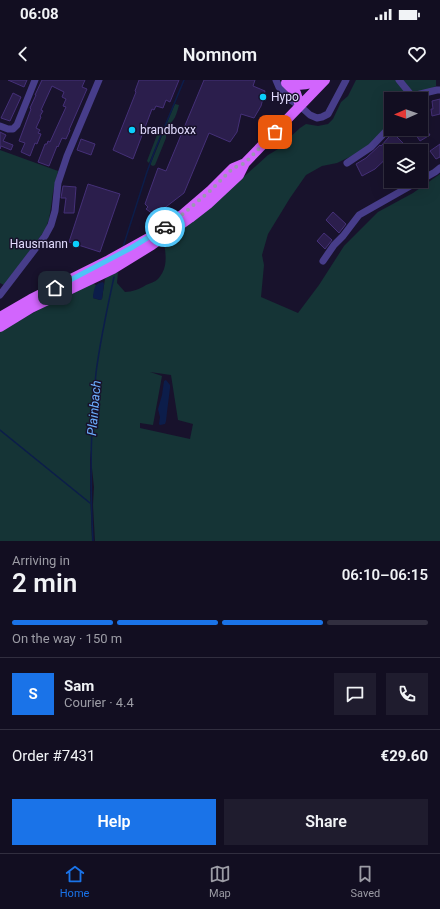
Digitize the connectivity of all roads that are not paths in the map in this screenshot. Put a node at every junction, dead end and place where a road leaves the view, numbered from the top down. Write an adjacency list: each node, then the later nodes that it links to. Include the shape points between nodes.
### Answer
1 (35, 80): 12 (street, via 17,125 13,129)
2 (99, 80): 20 (street, via 58,183 51,225)
3 (276, 80): 11 (street, via 289,99)
4 (325, 80): 7 (main road, via 302,85); 11 (main road)
5 (346, 80): 11 (street, via 328,114 322,118 313,117)
6 (399, 80): 9 (street)
7 (283, 82): 11 (main road, via 296,93)
8 (440, 90): 10 (street)
9 (407, 92)
10 (428, 93)
11 (300, 106): 14 (main road)
12 (0, 126)
13 (384, 133): 15 (street, via 371,147)
14 (245, 163): 21 (main road, via 233,168 183,214 150,237); 22 (main road, via 239,175 208,204 158,242 113,269 31,308)
15 (347, 163)
16 (440, 168): 17 (street)
17 (428, 176)
18 (407, 188): 19 (street, via 359,215)
19 (323, 261)
20 (0, 295)
21 (0, 317)
22 (0, 327)

